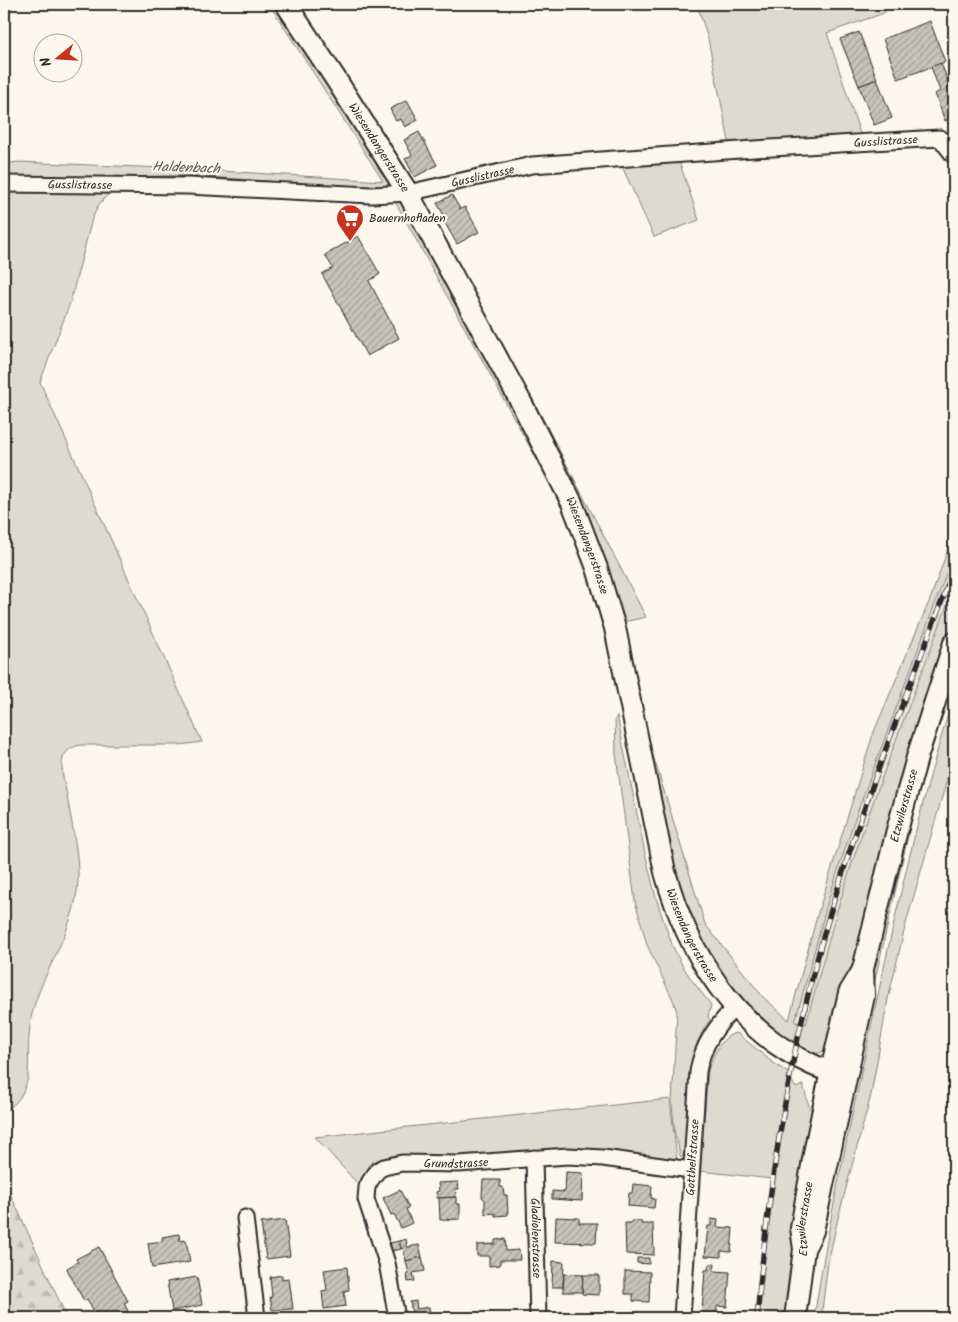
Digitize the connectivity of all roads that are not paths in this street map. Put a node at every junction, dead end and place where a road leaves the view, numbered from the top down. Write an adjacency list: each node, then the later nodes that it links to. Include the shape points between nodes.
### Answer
1 (286, 4): 4 (main road, Wiesendangerstrasse)
2 (954, 156): 4 (street, Gusslistrasse, via 940,138 754,149 532,165)
3 (4, 184): 4 (street, Gusslistrasse)
4 (408, 193): 6 (main road, Wiesendangerstrasse, via 559,474 580,522 615,628 670,891 699,957)
5 (954, 644): 7 (main road, Etzwilerstrasse, via 896,834 863,969 864,996)
6 (736, 1006): 7 (main road, Wiesendangerstrasse, via 754,1025 782,1046 810,1063); 9 (street, Gotthelfstrasse, via 712,1034 700,1059)
7 (838, 1073): 15 (main road, Etzwilerstrasse, via 813,1231 804,1249)
8 (534, 1158): 9 (street, Grundstrasse, via 598,1158); 12 (street, Grundstrasse, via 459,1164 395,1164 373,1175 366,1199 387,1263); 13 (street, Gladiolenstrasse)
9 (691, 1170): 14 (street, Gotthelfstrasse)
10 (245, 1218): 11 (street)
11 (257, 1318)
12 (398, 1318)
13 (538, 1318)
14 (682, 1318)
15 (795, 1318)

